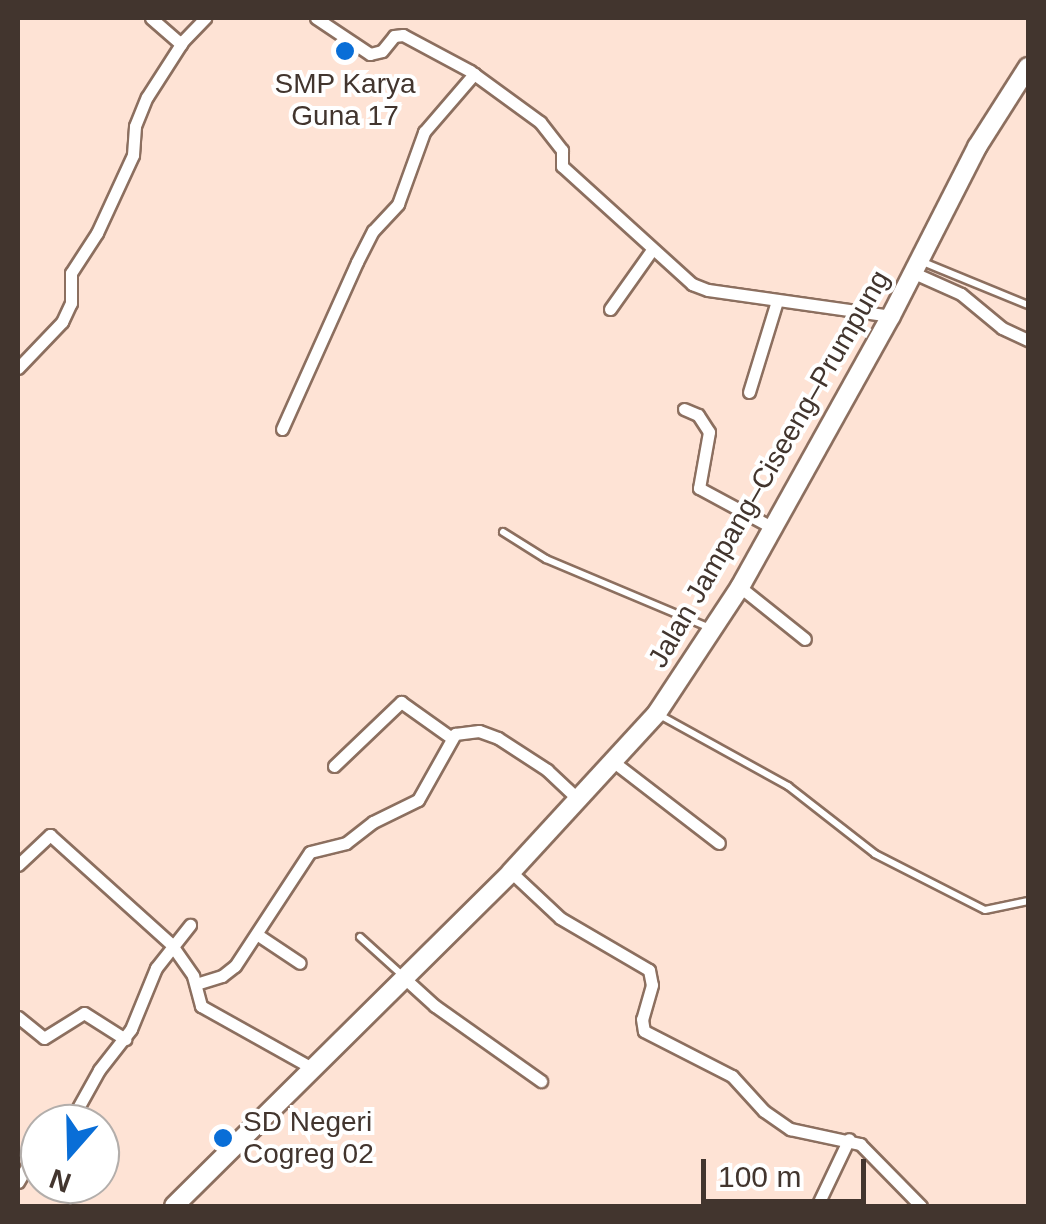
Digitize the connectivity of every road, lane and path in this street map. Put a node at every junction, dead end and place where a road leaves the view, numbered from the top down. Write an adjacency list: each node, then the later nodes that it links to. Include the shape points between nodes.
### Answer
1 (150, 18): 4 (street)
2 (204, 18): 4 (street)
3 (316, 18): 6 (street, via 370,54 402,35)
4 (181, 44): 14 (street, via 147,97 127,168 71,274 71,303 62,322)
5 (1028, 67): 8 (main road, Jalan Jampang–Ciseeng–Prumpung, via 977,148)
6 (474, 74): 7 (street, via 540,122 562,150 562,166); 17 (street, via 424,132 398,204 363,249)
7 (651, 251): 9 (street, via 701,288); 11 (street)
8 (917, 266): 10 (lane); 12 (main road, Jalan Jampang–Ciseeng–Prumpung); 13 (street)
9 (777, 300): 12 (street); 15 (street)
10 (1028, 305)
11 (610, 309)
12 (891, 316): 18 (main road, Jalan Jampang–Ciseeng–Prumpung)
13 (1028, 340)
14 (18, 366)
15 (750, 392)
16 (684, 409): 18 (street, via 709,432 699,488)
17 (282, 429)
18 (774, 528): 20 (main road, Jalan Jampang–Ciseeng–Prumpung)
19 (503, 532): 21 (lane, via 546,559)
20 (740, 587): 21 (main road, Jalan Jampang–Ciseeng–Prumpung); 22 (street)
21 (713, 630): 23 (main road, Jalan Jampang–Ciseeng–Prumpung)
22 (805, 639)
23 (657, 713): 25 (main road, Jalan Jampang–Ciseeng–Prumpung); 31 (lane, via 788,786 874,854 985,910)
24 (450, 737): 26 (street, via 400,702); 27 (street, via 479,732 498,738); 33 (street, via 418,800 346,843 310,852)
25 (615, 763): 27 (main road, Jalan Jampang–Ciseeng–Prumpung); 28 (street)
26 (334, 766)
27 (579, 800): 30 (main road, Jalan Jampang–Ciseeng–Prumpung)
28 (720, 843)
29 (18, 865): 35 (street, via 50,836)
30 (511, 872): 37 (main road, Jalan Jampang–Ciseeng–Prumpung); 44 (street, via 560,918 649,970 644,1031 732,1076 790,1130)
31 (1028, 901)
32 (190, 925): 35 (street)
33 (258, 936): 36 (street); 38 (street, via 236,966)
34 (360, 937): 37 (lane)
35 (172, 944): 38 (street); 40 (street)
36 (300, 963)
37 (402, 976): 41 (main road, Jalan Jampang–Ciseeng–Prumpung); 42 (street)
38 (196, 984): 41 (street, via 206,1010)
39 (18, 1016): 40 (street, via 44,1038 84,1013)
40 (126, 1039): 43 (street)
41 (310, 1068): 45 (main road, Jalan Jampang–Ciseeng–Prumpung)
42 (540, 1081)
43 (80, 1104)
44 (848, 1139): 46 (street); 47 (street)
45 (174, 1206)
46 (817, 1206)
47 (921, 1206)

